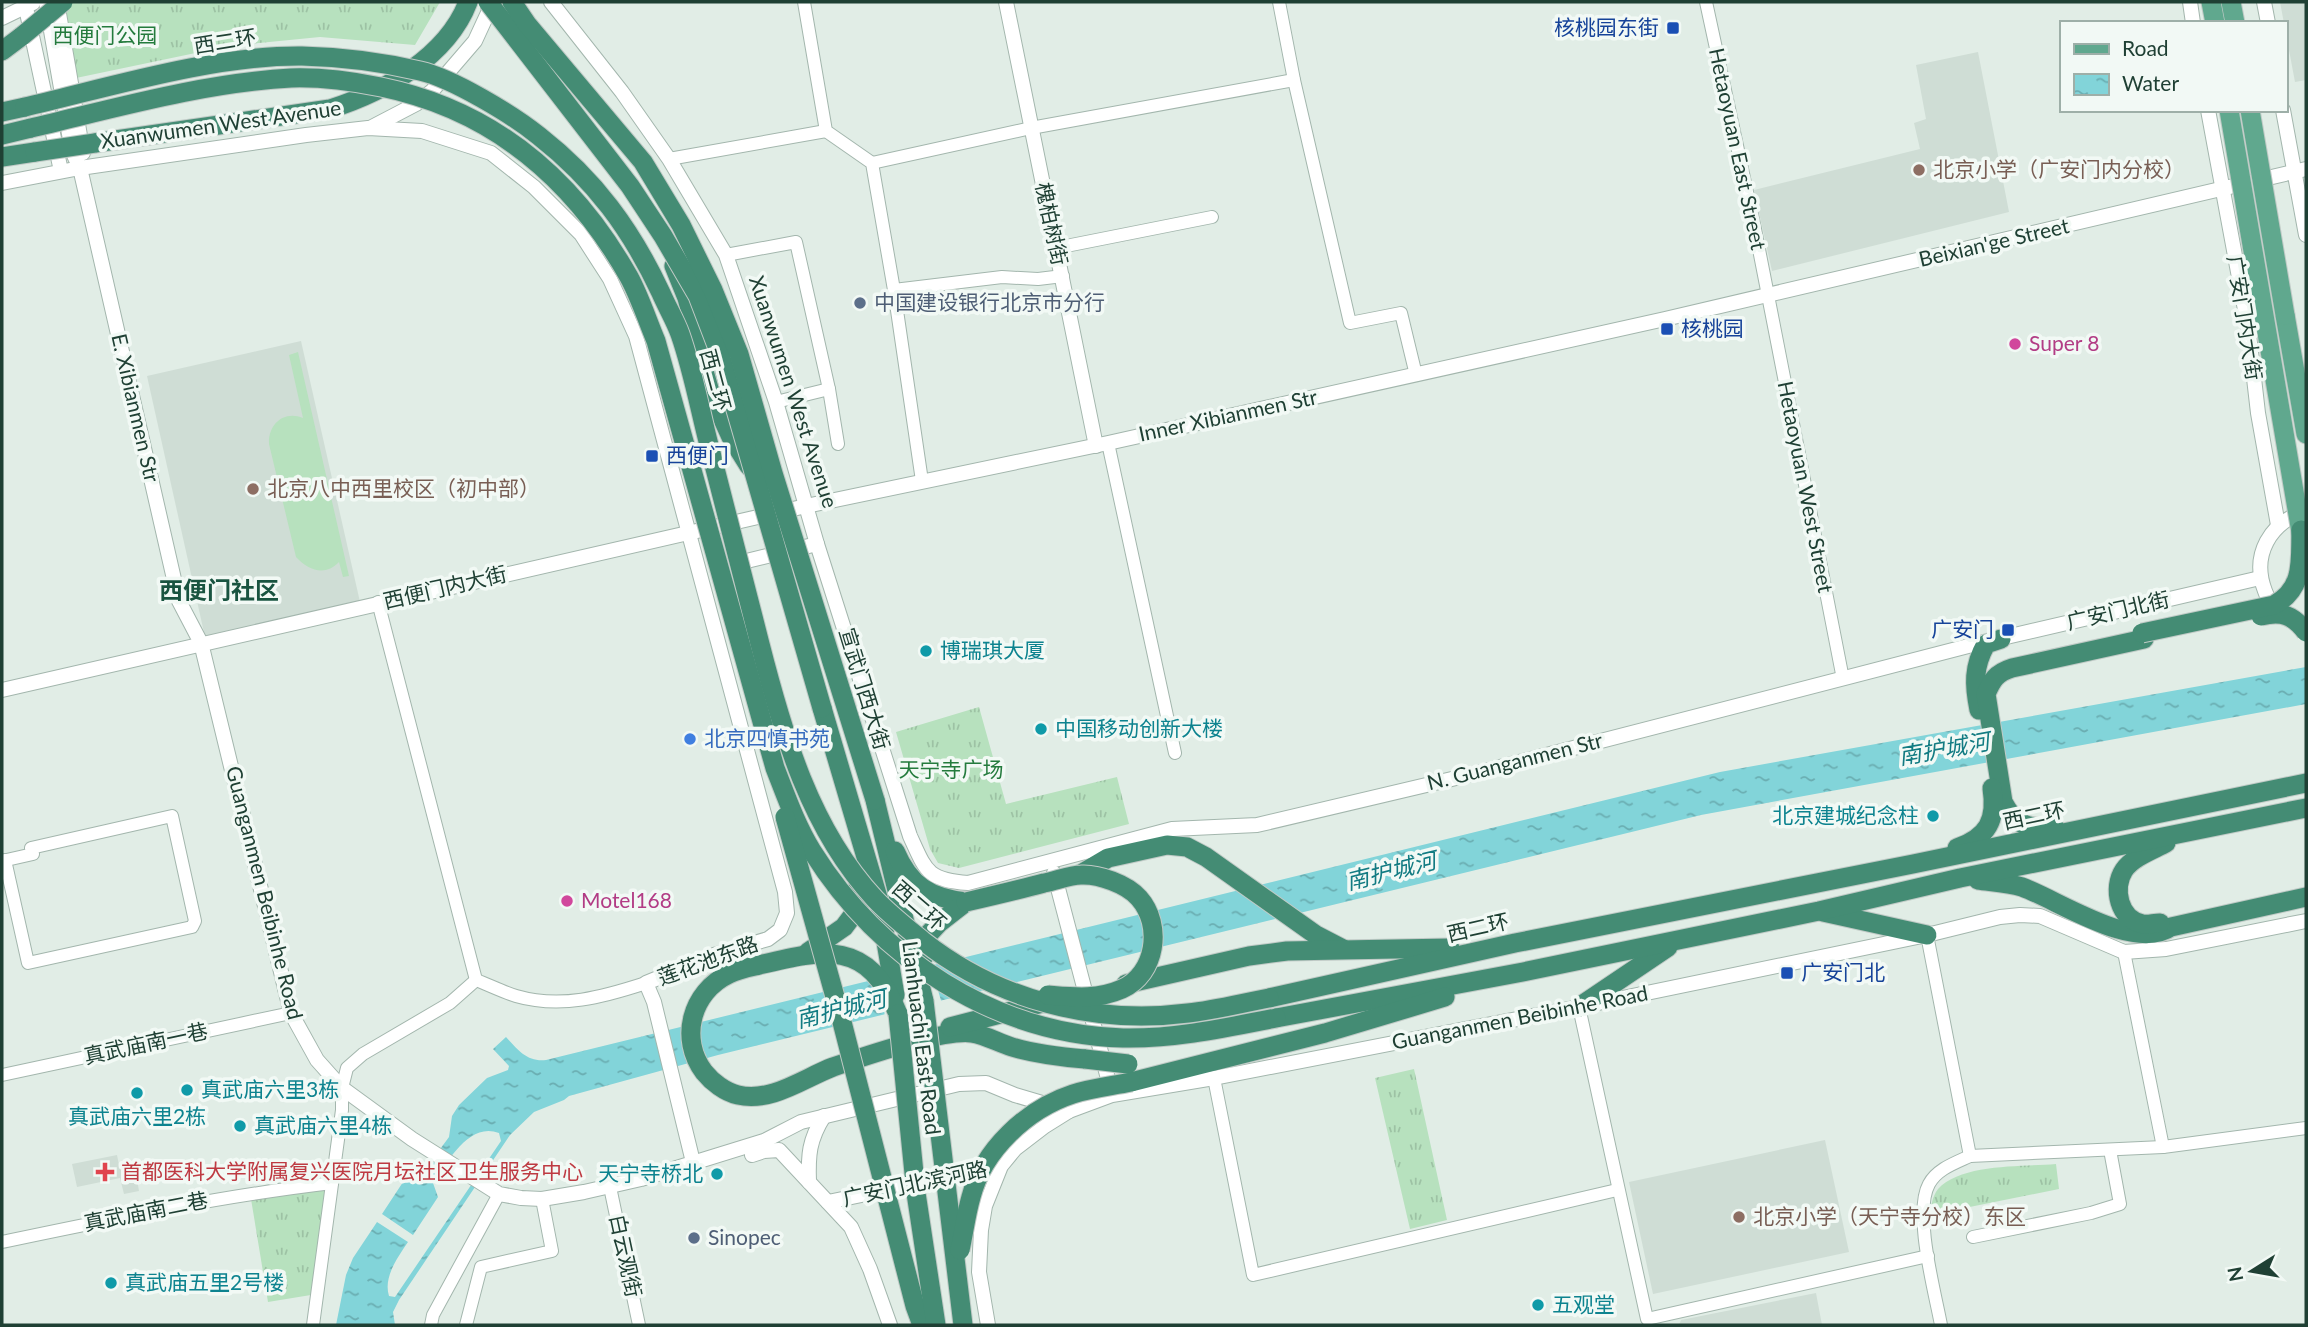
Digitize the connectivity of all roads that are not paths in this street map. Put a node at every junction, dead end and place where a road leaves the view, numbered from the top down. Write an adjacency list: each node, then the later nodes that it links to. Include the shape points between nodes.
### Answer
1 (46, 2): 36 (street, via 72,151)
2 (57, 2): 36 (street, via 84,149)
3 (63, 2): 22 (highway, bridge)
4 (468, 2): 33 (highway, bridge, via 447,38 424,62 364,98 330,109)
5 (490, 2): 29 (street, Xuanwumen West Avenue, via 475,41 432,91); 54 (highway, Xuanwumen West Avenue, bridge, via 663,236 702,307 719,351)
6 (512, 2): 78 (highway, Xuanwumen West Avenue, bridge, via 643,162 713,290 739,354)
7 (551, 2): 34 (street, Xuanwumen West Avenue)
8 (804, 2): 31 (street)
9 (1006, 2): 30 (street, 槐柏树街)
10 (1279, 2): 23 (street)
11 (1706, 2): 47 (street, Hetaoyuan East Street)
12 (2190, 2): 18 (street)
13 (2211, 2): 19 (main road)
14 (2231, 2): 20 (main road)
15 (2264, 2): 21 (street)
16 (30, 5): 17 (street); 37 (street)
17 (2, 18)
18 (2193, 21)
19 (2214, 21)
20 (2235, 21)
21 (2267, 21)
22 (2, 51)
23 (1294, 79): 30 (street); 48 (street, via 1350,323 1401,313)
24 (2208, 112): 40 (street, 广安门内大街)
25 (2229, 112): 57 (main road, bridge)
26 (2250, 112): 51 (main road, bridge)
27 (2285, 112): 38 (street)
28 (2, 113): 103 (highway, 西二环, bridge, via 218,65 278,57 346,59 426,72 522,123 572,162 613,208 646,262 680,334 775,704 816,813 874,898 906,927 944,957)
29 (368, 128): 36 (street, Xuanwumen West Avenue); 59 (street, Xuanwumen West Avenue, via 422,131 491,153 581,234 610,279 636,337)
30 (1031, 128): 35 (street); 43 (street, 槐柏树街)
31 (827, 131): 34 (street); 35 (street)
32 (2, 135): 75 (highway, 西二环, bridge, via 174,94 292,78 349,80 418,95 470,116 511,140 596,225 630,279 656,341)
33 (2, 157)
34 (669, 159): 44 (street, Xuanwumen West Avenue)
35 (872, 163): 46 (street)
36 (80, 168): 37 (street, Xuanwumen West Avenue); 68 (street, E. Xibianmen Str, via 180,601)
37 (61, 171): 39 (street, Xuanwumen West Avenue)
38 (2301, 171): 40 (street, Beixian'ge Street); 42 (street)
39 (2, 183)
40 (2221, 188): 47 (street, Beixian'ge Street); 58 (street, 广安门内大街, via 2248,326)
41 (1212, 216): 43 (street)
42 (2306, 235)
43 (1056, 248): 45 (street, 槐柏树街)
44 (726, 256): 49 (street, via 796,242); 50 (street, Xuanwumen West Avenue)
45 (1063, 276): 46 (street, via 1002,277); 53 (street, 槐柏树街)
46 (894, 290): 55 (street)
47 (1768, 296): 48 (street, Inner Xibianmen Str); 69 (street, Hetaoyuan West Street)
48 (1416, 375): 53 (street, Inner Xibianmen Str)
49 (829, 388): 50 (street); 52 (street)
50 (776, 402): 56 (street, Xuanwumen West Avenue)
51 (2306, 434)
52 (838, 444)
53 (1102, 444): 55 (street, Inner Xibianmen Str); 74 (street)
54 (756, 478): 73 (highway, Lianhuachi East Road, bridge)
55 (922, 481): 56 (street, Inner Xibianmen Str)
56 (806, 506): 59 (street, Inner Xibianmen Str); 60 (street, Xuanwumen West Avenue)
57 (2304, 520): 58 (street, via 2292,515); 61 (main road, bridge); 66 (highway, bridge, via 2296,585 2282,601)
58 (2278, 525): 63 (street, via 2260,558)
59 (688, 533): 62 (street, Xuanwumen West Avenue); 64 (street, 西便门内大街)
60 (817, 544): 62 (street); 82 (street, Xuanwumen West Avenue)
61 (2306, 562)
62 (699, 573): 70 (street, Xuanwumen West Avenue)
63 (2260, 578): 65 (street, via 2270,605); 67 (street, 广安门北街)
64 (378, 603): 68 (street, 西便门内大街); 100 (street)
65 (2306, 631): 66 (highway, bridge, via 2289,616 2274,613)
66 (2143, 636): 72 (highway, via 2012,668 1999,673)
67 (2001, 639): 69 (street, 广安门北街); 72 (highway, via 1986,644 1979,655 1975,667)
68 (201, 643): 71 (street, 西便门内大街); 106 (street, Guanganmen Beibinhe Road)
69 (1843, 679): 84 (street, N. Guanganmen Str, via 1257,825 1172,829)
70 (728, 684): 101 (street, 莲花池东路, via 787,913 780,930 768,939 714,954)
71 (2, 690)
72 (1979, 693): 76 (highway)
73 (822, 708): 96 (highway, bridge, via 859,870 859,908); 107 (highway, Lianhuachi East Road, bridge, via 879,901)
74 (1175, 753)
75 (775, 768): 99 (highway, 西二环, bridge, via 810,849 878,933 921,969 972,1001 1032,1022 1121,1038 1194,1034); 140 (highway, bridge, via 787,828)
76 (1995, 779): 80 (highway, via 2010,816 2022,825 2071,829); 85 (highway, via 1994,812 1979,837)
77 (2306, 783): 80 (highway, 西二环)
78 (875, 800): 89 (highway, via 900,862 916,882 930,895); 104 (highway, bridge)
79 (2306, 808): 81 (highway, 西二环)
80 (2112, 822): 85 (highway, 西二环)
81 (2189, 832): 87 (highway, 西二环); 92 (highway, via 2141,855 2120,878 2120,903 2126,914 2141,924)
82 (910, 836): 84 (street, N. Guanganmen Str, via 931,875 946,882 968,883)
83 (3, 861): 83 (street, via 172,816 195,921 192,927 28,963)
84 (1050, 861): 102 (street)
85 (1913, 864): 95 (highway, 西二环)
86 (1081, 874): 89 (highway, bridge); 97 (highway, via 1108,858 1167,845 1188,847 1316,935); 103 (highway, bridge, via 1128,888 1139,898 1154,940 1146,968 1125,988 1109,994 1085,998)
87 (1960, 878): 90 (highway, 西二环); 92 (highway, via 2018,886 2138,934)
88 (2306, 897): 92 (highway)
89 (966, 902): 104 (highway, bridge, via 925,939)
90 (1819, 911): 93 (highway); 94 (highway, 西二环)
91 (2306, 921): 98 (street, via 2166,949)
92 (2171, 927)
93 (1927, 934): 98 (street, via 2000,917 2039,916); 105 (street, Guanganmen Beibinhe Road); 121 (street)
94 (1679, 940): 99 (highway, 西二环); 105 (highway)
95 (1515, 943): 97 (highway); 103 (highway, 西二环, bridge, via 1189,1013 1099,1015)
96 (831, 946): 107 (highway, via 874,971); 108 (highway, via 729,974 706,993 692,1017 690,1038 698,1063 709,1078 738,1096 755,1097)
97 (1348, 951): 102 (highway, bridge, via 1249,956 1105,989)
98 (2124, 952): 119 (street)
99 (1523, 972): 109 (highway)
100 (475, 980): 101 (street, via 516,996 558,1003); 112 (street, via 450,1003 363,1054 347,1068)
101 (646, 983): 122 (street, 莲花池东路)
102 (1080, 990): 108 (highway, via 957,1024); 114 (street)
103 (1015, 992)
104 (924, 1001): 134 (highway, Lianhuachi East Road, bridge)
105 (1579, 1007): 109 (street, Guanganmen Beibinhe Road); 127 (street)
106 (291, 1013): 111 (street, 真武庙南一巷); 112 (street, Guanganmen Beibinhe Road, via 317,1059)
107 (898, 1014): 141 (highway, Lianhuachi East Road, bridge, via 916,1193)
108 (914, 1042): 110 (highway, bridge, via 972,1033 1011,1047 1085,1059)
109 (1207, 1071): 110 (highway); 114 (street, Guanganmen Beibinhe Road); 127 (street, via 1254,1275)
110 (1130, 1073): 134 (highway, bridge, via 1038,1110 1007,1136 988,1159 971,1195)
111 (2, 1075)
112 (342, 1088): 125 (street); 128 (street, Guanganmen Beibinhe Road)
113 (1015, 1095): 115 (street); 116 (street, via 986,1083 959,1084); 118 (street, via 1028,1116)
114 (1112, 1095): 115 (street)
115 (1069, 1111): 118 (street)
116 (824, 1116): 122 (street, via 764,1141); 124 (street, via 812,1134)
117 (2306, 1128): 119 (street)
118 (1027, 1138): 123 (street)
119 (2163, 1147): 120 (street)
120 (2110, 1150): 121 (street); 131 (street, via 2120,1204)
121 (1969, 1156): 133 (street, via 1930,1181 1923,1198)
122 (693, 1162): 124 (street, via 706,1166 779,1150); 126 (street)
123 (1001, 1166): 130 (street, 广安门北滨河路); 143 (street, via 981,1230 979,1272)
124 (809, 1182): 130 (street)
125 (332, 1183): 132 (street, 真武庙南二巷, via 163,1208); 135 (street)
126 (610, 1187): 129 (street); 138 (street, 白云观街)
127 (1617, 1191): 133 (street, via 1647,1319)
128 (499, 1194): 129 (street); 136 (street)
129 (542, 1199): 137 (street, via 552,1251 481,1267)
130 (828, 1202): 139 (street, via 850,1227)
131 (1973, 1237)
132 (2, 1242)
133 (1928, 1256): 144 (street)
134 (956, 1268): 142 (highway, Lianhuachi East Road, bridge)
135 (313, 1325)
136 (430, 1325)
137 (466, 1325)
138 (639, 1325)
139 (890, 1325)
140 (922, 1325)
141 (936, 1325)
142 (963, 1325)
143 (988, 1325)
144 (1941, 1325)

